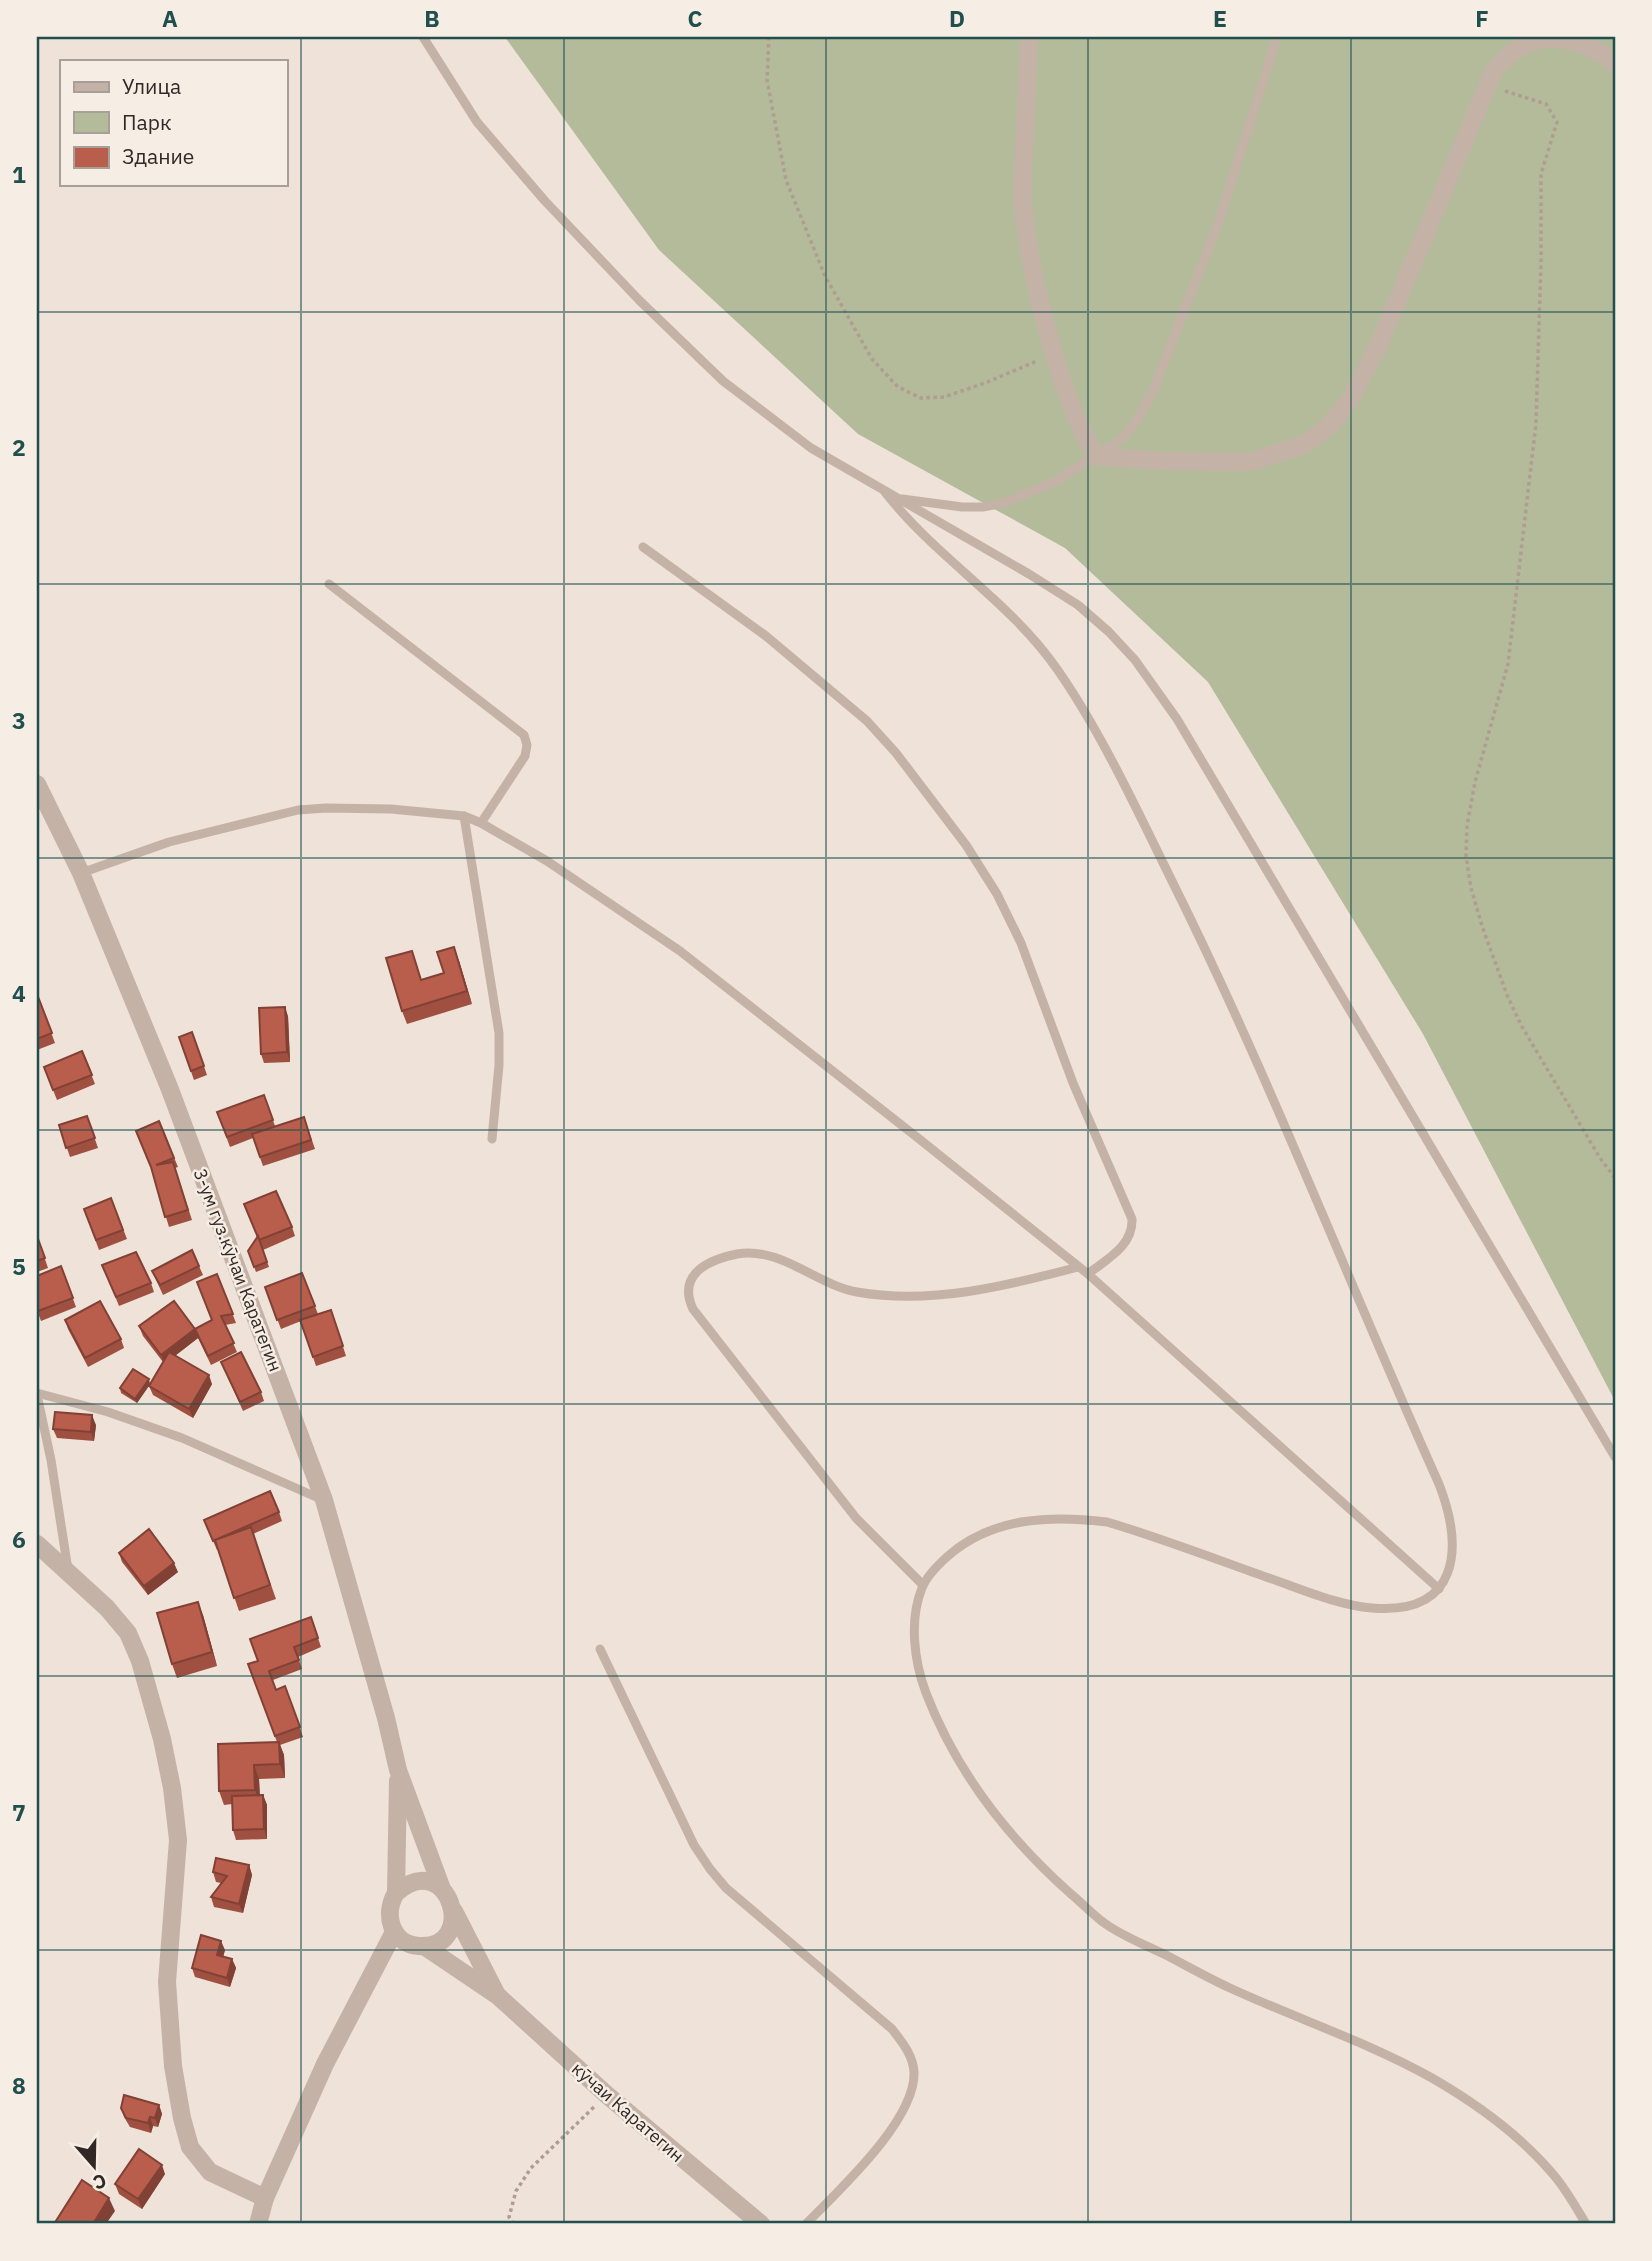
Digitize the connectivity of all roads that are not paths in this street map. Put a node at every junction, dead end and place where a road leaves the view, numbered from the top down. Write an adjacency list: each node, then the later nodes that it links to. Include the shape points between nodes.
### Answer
1 (423, 37): 6 (lane, via 477,122 639,300 723,381 811,448)
2 (1030, 37): 5 (street, via 1025,226 1055,354 1083,435)
3 (1277, 37): 5 (lane, via 1219,221 1153,391 1122,439)
4 (1615, 64): 5 (street, via 1592,48 1566,39 1530,42 1494,70 1379,344 1349,400 1329,426 1305,444 1251,462)
5 (1095, 456): 7 (lane, via 1056,481 1004,503 962,507)
6 (885, 492): 7 (lane); 23 (lane, via 912,525 1040,646 1132,800 1269,1086 1444,1496 1453,1532 1452,1560)
7 (897, 498): 18 (lane, via 1078,605 1109,632 1158,689)
8 (643, 547): 16 (lane, via 766,636 867,722 958,835 997,894 1132,1219 1132,1233 1125,1244)
9 (329, 584): 12 (lane, via 524,734 525,756)
10 (37, 784): 13 (street, 3-ум гуз.кӯчаи Каратегин)
11 (464, 816): 12 (lane); 13 (lane, via 391,809 298,810 169,842); 14 (lane, via 499,1033)
12 (481, 823): 15 (lane, via 547,861 680,951)
13 (81, 873): 19 (street, 3-ум гуз.кӯчаи Каратегин, via 169,1087)
14 (492, 1139)
15 (1078, 1267): 16 (lane); 22 (lane, via 955,1294 876,1294 839,1287 754,1253 713,1261 687,1285 693,1309 832,1489)
16 (1088, 1275): 23 (lane)
17 (37, 1394): 19 (lane, via 182,1438); 21 (lane)
18 (1615, 1457)
19 (324, 1500): 25 (street, 3-ум гуз.кӯчаи Каратегин)
20 (37, 1544): 21 (street)
21 (68, 1572): 32 (street, via 128,1633 162,1740 178,1840 167,1982 173,2066 190,2147 209,2172)
22 (923, 1586): 23 (lane, via 952,1552 983,1532 1024,1520 1079,1518 1137,1531 1299,1589 1370,1608 1412,1605); 36 (lane, via 915,1619 916,1647 921,1681 934,1715 976,1791 1042,1868 1104,1923 1230,1988 1433,2078 1524,2144 1557,2179)
23 (1440, 1589)
24 (600, 1649): 35 (lane, via 694,1845 710,1869 726,1888 892,2029 911,2058 914,2074 893,2127)
25 (398, 1770): 26 (street, 3-ум гуз.кӯчаи Каратегин); 27 (street, 3-ум гуз.кӯчаи Каратегин)
26 (442, 1889): 27 (street, via 419,1881); 28 (street)
27 (396, 1893): 29 (street, via 389,1917)
28 (454, 1911): 30 (street, via 446,1935); 31 (street, кӯчаи Каратегин)
29 (394, 1932): 30 (street, via 408,1943); 32 (street, via 325,2064)
30 (424, 1946): 31 (street, кӯчаи Каратегин)
31 (498, 1996): 34 (street, кӯчаи Каратегин)
32 (265, 2198): 33 (street)
33 (258, 2224)
34 (761, 2224)
35 (806, 2224)
36 (1586, 2224)

